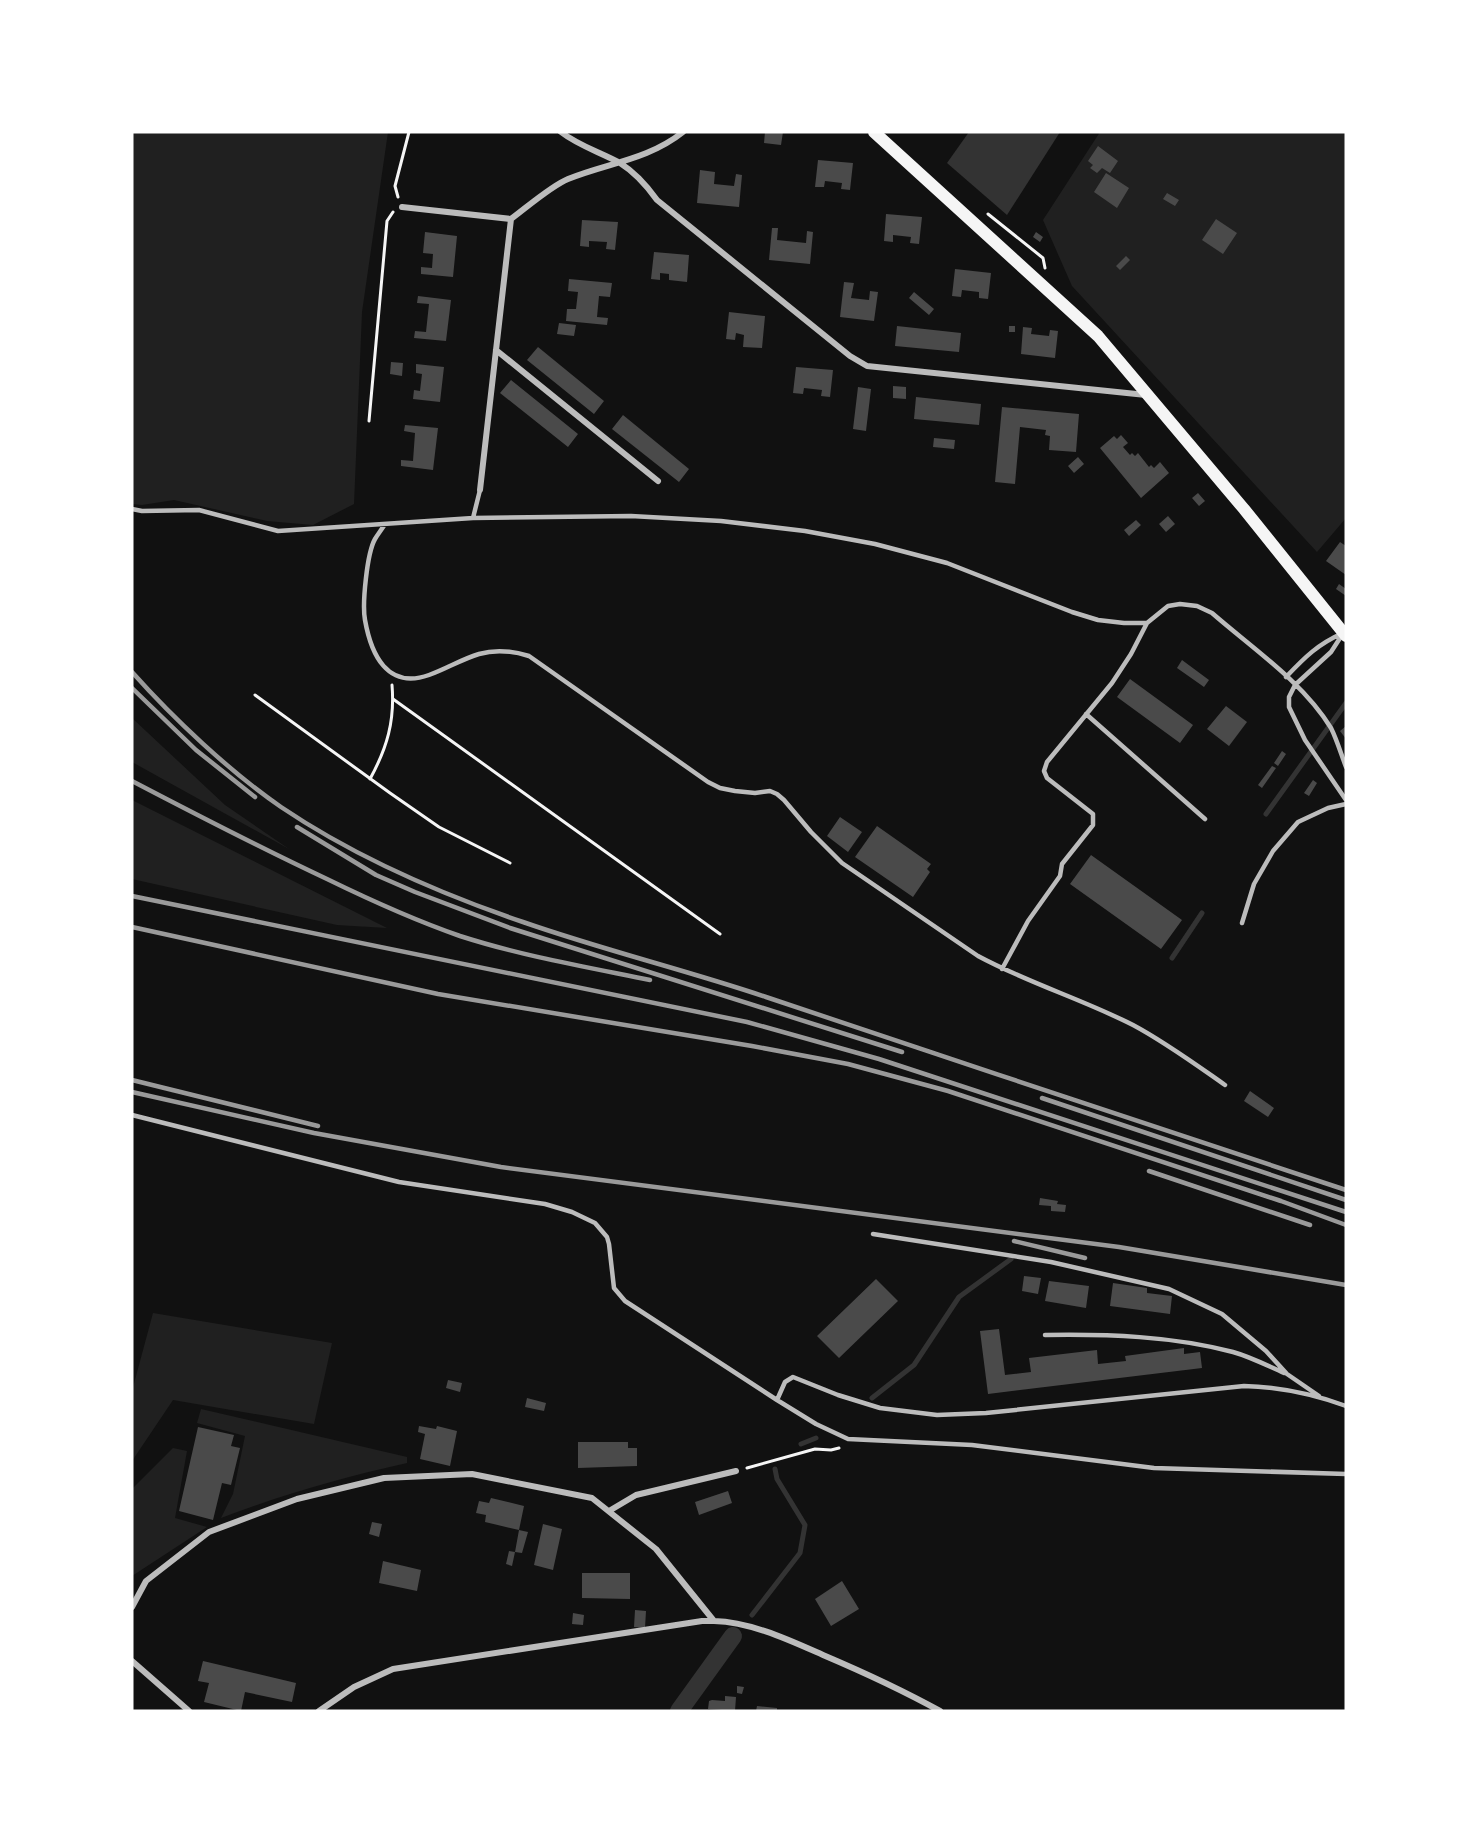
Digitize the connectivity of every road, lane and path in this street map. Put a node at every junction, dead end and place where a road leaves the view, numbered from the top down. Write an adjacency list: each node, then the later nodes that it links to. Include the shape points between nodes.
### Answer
1 (409, 132): 6 (path, via 395,186)
2 (561, 132): 5 (street)
3 (683, 132): 5 (street, via 668,144)
4 (874, 132): 9 (main road, via 1098,336)
5 (621, 164): 7 (street, via 566,180); 9 (street, via 643,181 657,200 867,366)
6 (402, 207): 7 (street); 10 (path, via 394,210 387,221)
7 (511, 219): 8 (street)
8 (496, 350): 11 (street); 12 (street)
9 (1147, 395): 17 (main road)
10 (369, 421)
11 (658, 481)
12 (480, 490): 14 (lane)
13 (132, 509): 15 (lane, via 199,510 278,531)
14 (473, 518): 15 (lane); 16 (lane, via 631,516 805,531 947,563 1098,620)
15 (386, 524): 18 (lane, via 370,553 363,610 375,654)
16 (1147, 623): 19 (lane, via 1168,606 1197,606 1212,614); 23 (lane, via 1112,683)
17 (1345, 635): 19 (lane, via 1323,642); 20 (lane)
18 (392, 675): 22 (path); 32 (lane, via 427,676 480,654 515,652 529,657 708,782 735,792 777,794 842,863)
19 (1286, 677): 20 (lane)
20 (1295, 685): 24 (lane, via 1324,718); 26 (lane, via 1289,707 1315,756)
21 (255, 695): 25 (path)
22 (393, 699): 25 (path, via 391,732); 31 (path)
23 (1086, 714): 28 (lane); 32 (lane, via 1044,771 1047,778 1093,814 1093,825 1062,864 1060,876 1028,921)
24 (1346, 767)
25 (370, 779): 29 (path, via 439,826)
26 (1346, 800)
27 (1346, 804): 30 (lane, via 1298,822 1273,851 1254,884)
28 (1205, 819)
29 (510, 863)
30 (1242, 923)
31 (720, 934)
32 (1002, 969): 33 (lane, via 1132,1025)
33 (1225, 1085)
34 (132, 1115): 39 (lane, via 399,1182 545,1204 580,1216 595,1223 607,1237 614,1288 625,1301)
35 (873, 1234): 37 (lane, via 1041,1260 1169,1289 1207,1305 1235,1323)
36 (1044, 1335): 37 (lane, via 1110,1335 1188,1343 1233,1352)
37 (1287, 1374): 38 (lane)
38 (1322, 1397): 39 (lane, via 1244,1386 937,1415 880,1408 793,1377 785,1382); 40 (lane)
39 (777, 1400): 41 (lane, via 838,1436)
40 (1346, 1406)
41 (864, 1442): 42 (path, via 831,1450 815,1449); 43 (lane, via 972,1445 1154,1468)
42 (736, 1471): 44 (street, via 636,1495)
43 (1346, 1474)
44 (609, 1511): 45 (street, via 592,1498 472,1474 384,1478 297,1499 209,1532 146,1581); 46 (street, via 656,1549)
45 (132, 1607)
46 (714, 1621): 49 (street, via 393,1669 354,1687); 50 (street, via 732,1622 789,1640 890,1684)
47 (132, 1661): 48 (street)
48 (189, 1711)
49 (319, 1711)
50 (940, 1711)

